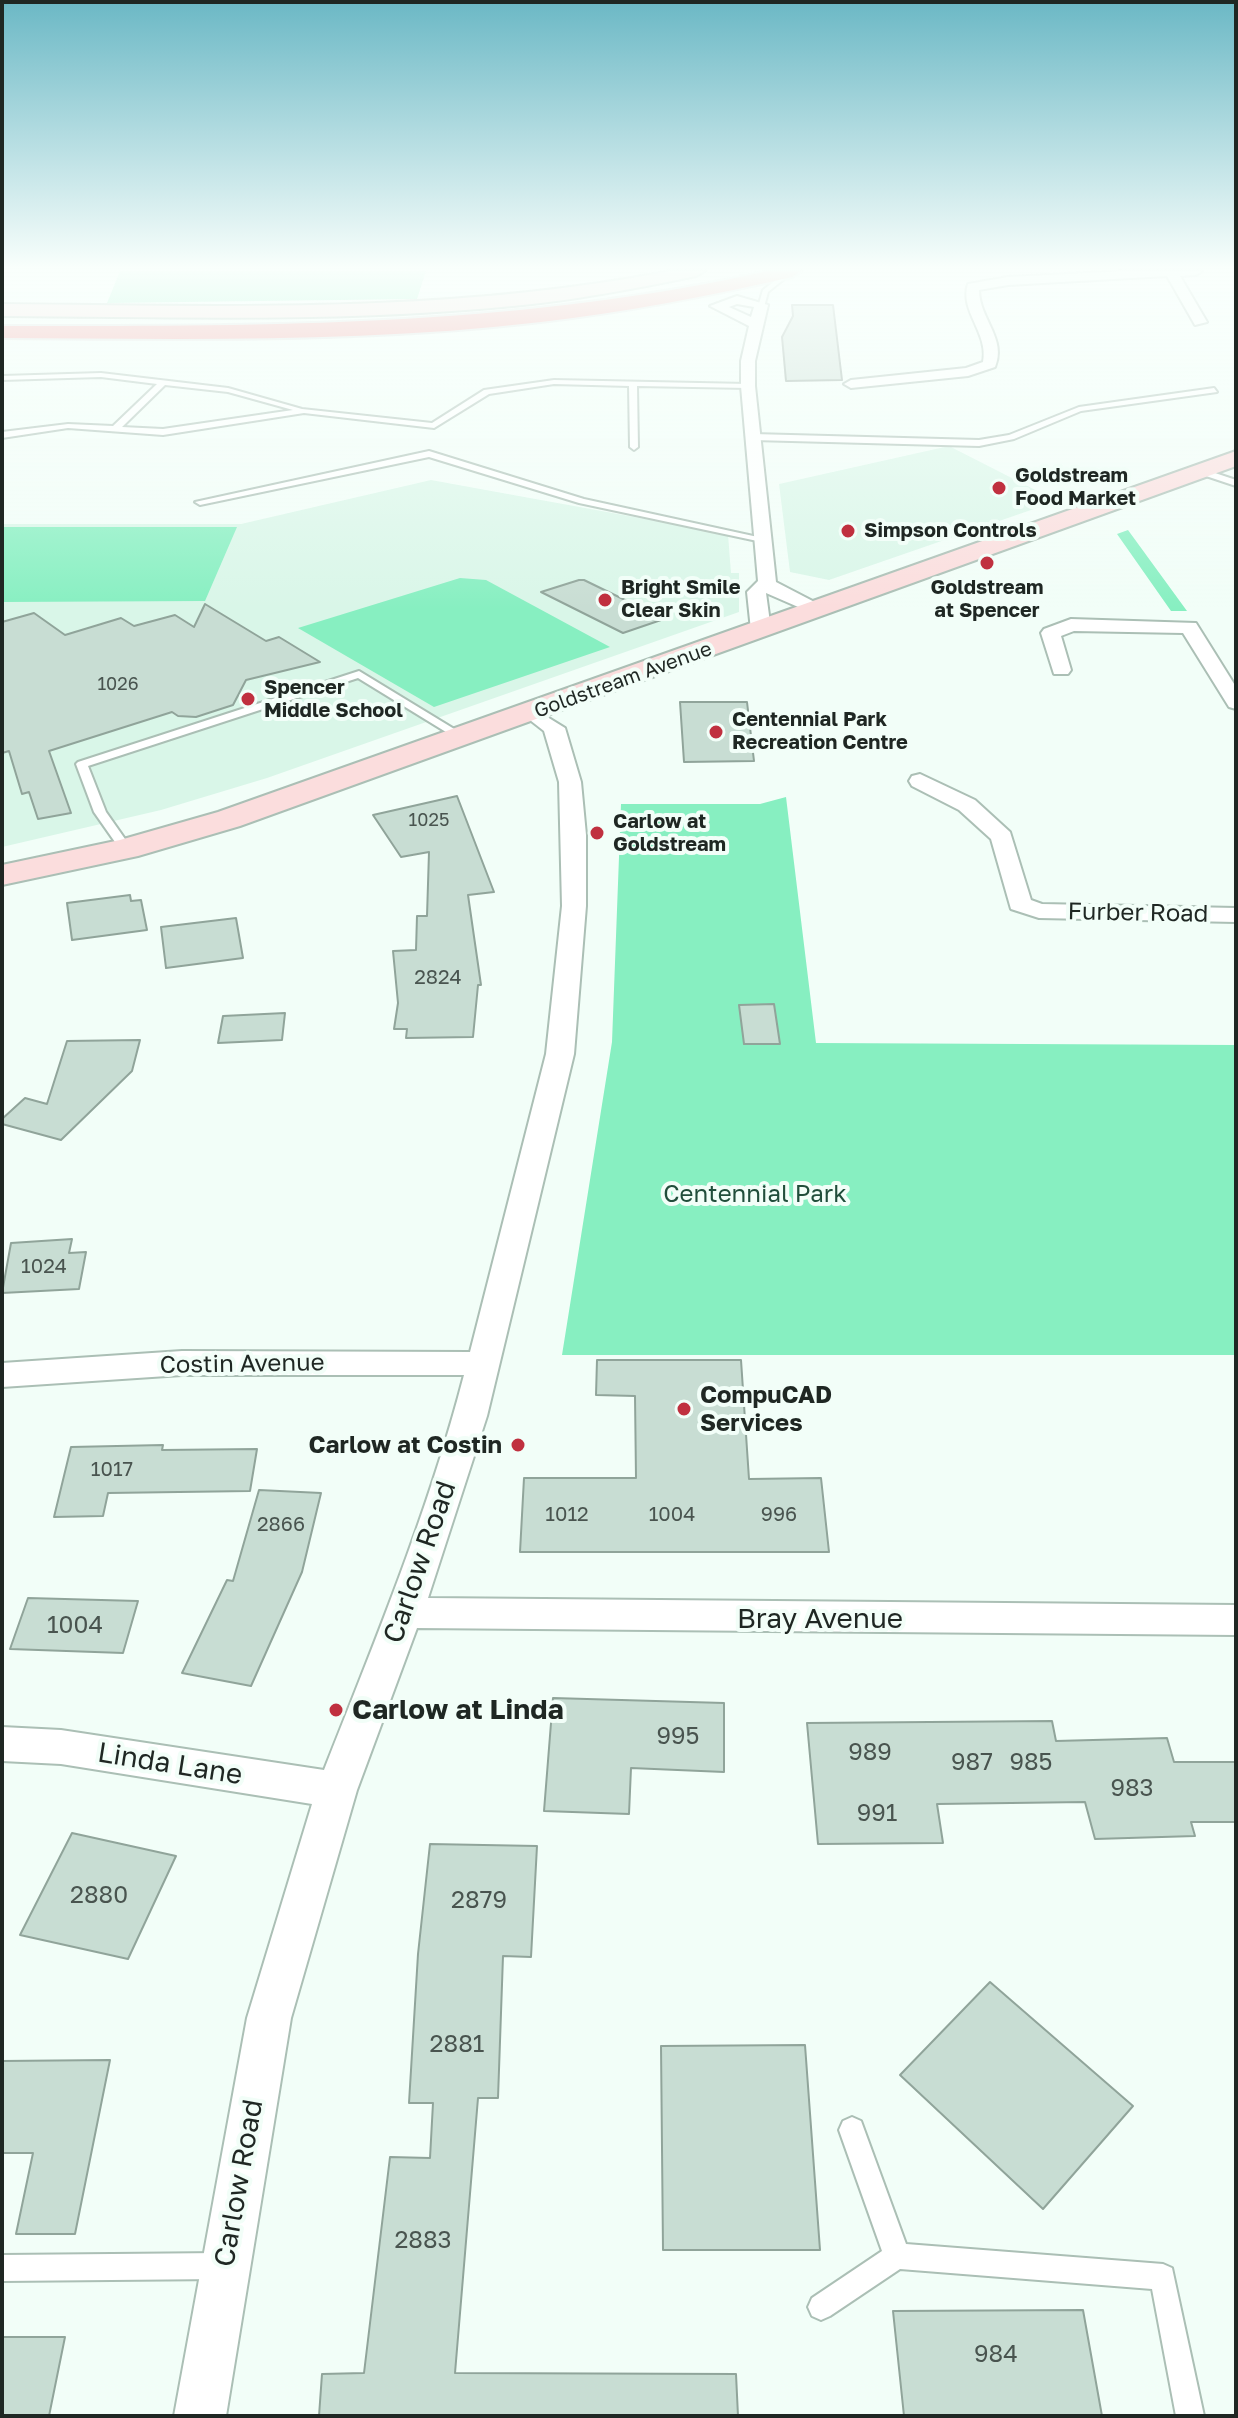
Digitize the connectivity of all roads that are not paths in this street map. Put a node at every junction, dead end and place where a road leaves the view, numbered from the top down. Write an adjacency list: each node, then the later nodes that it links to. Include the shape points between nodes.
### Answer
1 (162, 384): 7 (lane, via 228,390); 9 (lane)
2 (542, 384): 8 (lane, via 487,392)
3 (627, 384): 4 (lane)
4 (633, 384): 5 (lane); 12 (lane)
5 (748, 386): 11 (street)
6 (1214, 390): 11 (lane, via 1079,409 1011,437 979,443)
7 (304, 411): 8 (lane); 9 (lane, via 163,432)
8 (434, 426): 13 (lane)
9 (115, 429): 10 (lane, via 68,426)
10 (2, 435)
11 (753, 437): 18 (street)
12 (634, 447)
13 (429, 454): 17 (lane); 18 (lane, via 582,501)
14 (1236, 458): 15 (main road, Goldstream Avenue)
15 (1200, 471): 16 (lane); 20 (main road, Goldstream Avenue)
16 (1236, 483)
17 (200, 502)
18 (762, 539): 19 (street)
19 (767, 583): 20 (street); 21 (street, via 756,592)
20 (819, 609): 21 (main road, Goldstream Avenue)
21 (761, 630): 24 (main road, Goldstream Avenue)
22 (1061, 670): 23 (street, via 1051,633 1071,625 1189,627)
23 (1236, 703)
24 (531, 713): 25 (main road, Goldstream Avenue); 30 (street, Carlow Road, via 554,728 570,782 574,864 568,987 560,1054)
25 (463, 738): 27 (main road, Goldstream Avenue); 27 (lane, via 359,674 82,764 100,812)
26 (920, 781): 29 (street, Furber Road, via 967,805 1002,837 1020,904 1039,911)
27 (126, 849): 28 (main road, Goldstream Avenue)
28 (2, 875)
29 (1236, 915)
30 (483, 1364): 31 (street, Costin Avenue, via 89,1366); 32 (street, Carlow Road)
31 (2, 1375)
32 (404, 1613): 33 (street, Bray Avenue); 35 (street, Carlow Road)
33 (1236, 1620)
34 (2, 1744): 35 (street, Linda Lane, via 61,1747)
35 (337, 1790): 38 (street, Carlow Road, via 269,2018)
36 (852, 2130): 37 (lane)
37 (897, 2256): 40 (lane); 42 (lane, via 1163,2277)
38 (224, 2266): 39 (lane); 41 (street, Carlow Road)
39 (2, 2268)
40 (821, 2307)
41 (200, 2416)
42 (1190, 2416)

